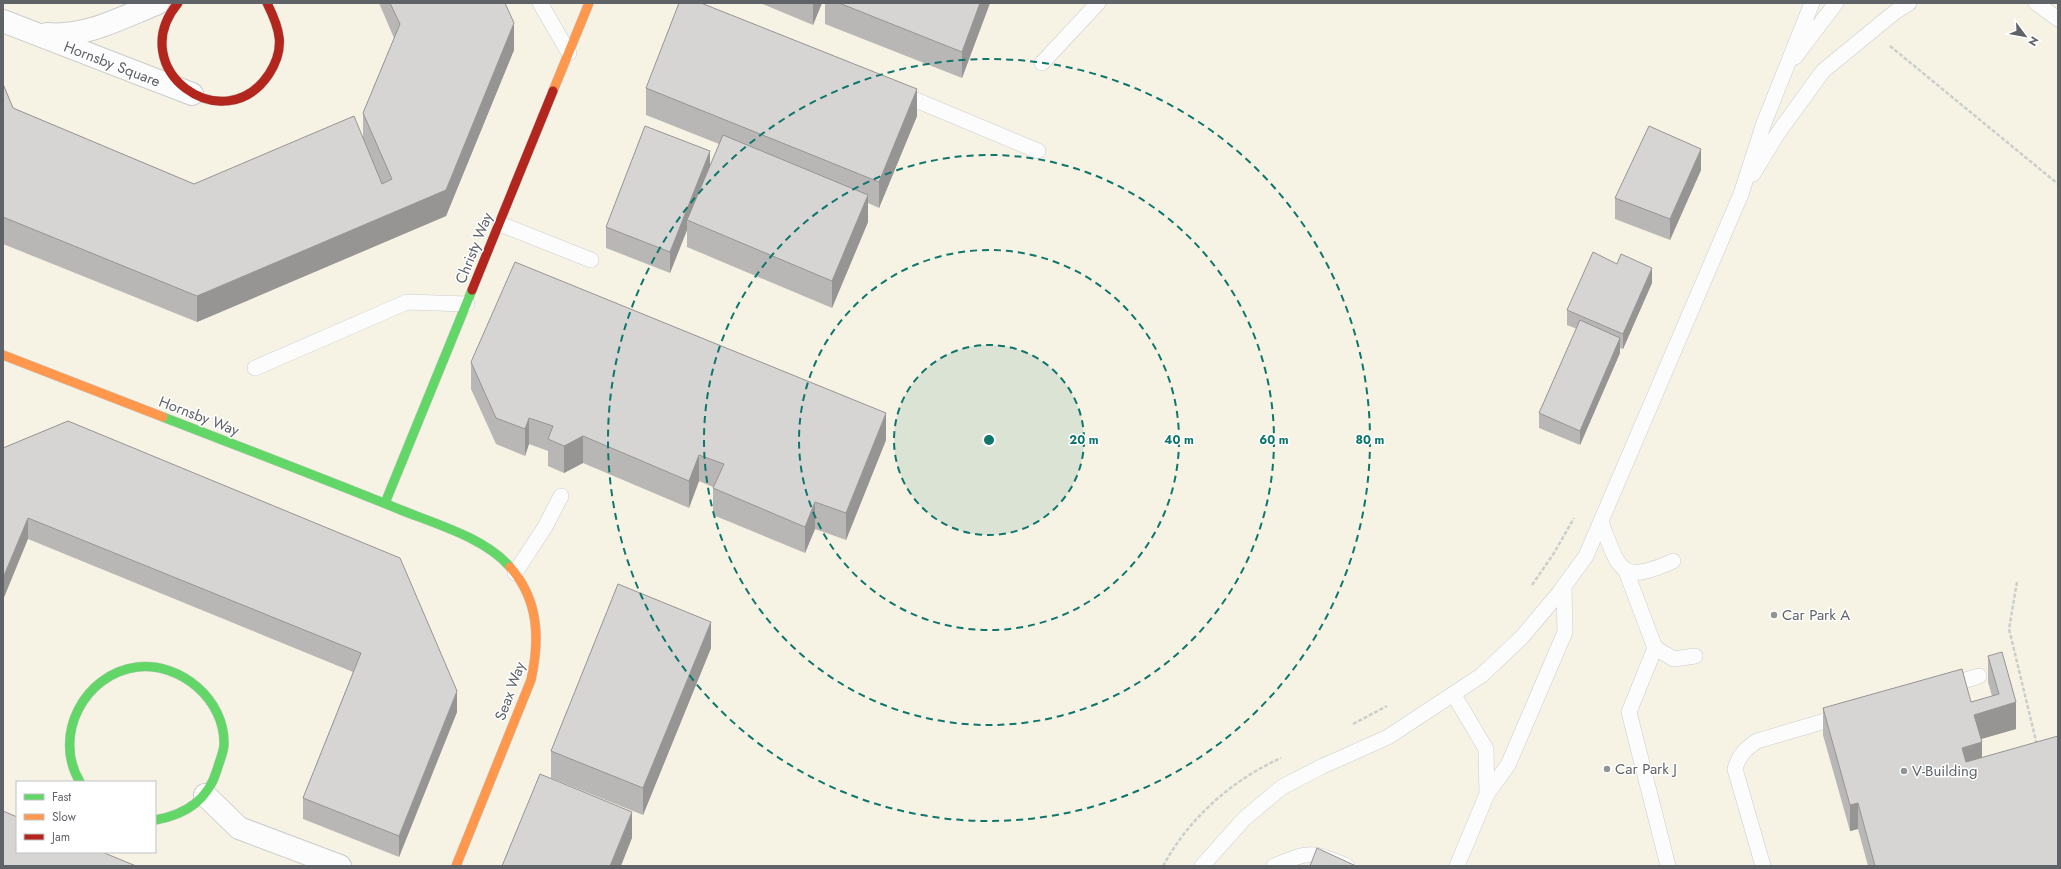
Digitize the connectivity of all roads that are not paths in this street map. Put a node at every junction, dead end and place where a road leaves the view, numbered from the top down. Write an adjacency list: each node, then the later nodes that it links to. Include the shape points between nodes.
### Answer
1 (158, 3): 13 (street, Hornsby Square, via 79,33 58,35)
2 (178, 3): 18 (street, Hornsby Square, via 161,34 162,49 171,74)
3 (267, 3): 18 (street, Hornsby Square, via 279,25 281,43 278,62 270,76 246,96 231,101 205,99)
4 (540, 3): 14 (lane)
5 (589, 3): 14 (street, Christy Way)
6 (1098, 3): 15 (lane)
7 (1812, 3): 16 (lane)
8 (1836, 3): 16 (lane)
9 (1909, 3): 20 (lane, via 1822,70)
10 (2036, 3): 11 (lane)
11 (2058, 19)
12 (3, 20): 13 (street, Hornsby Square)
13 (30, 32): 18 (street, Hornsby Square)
14 (569, 53): 21 (street, Christy Way)
15 (1042, 63)
16 (1783, 72): 20 (lane)
17 (884, 87): 19 (lane)
18 (193, 95)
19 (1038, 151)
20 (1741, 194): 28 (lane)
21 (500, 224): 22 (lane); 23 (street, Christy Way)
22 (591, 260)
23 (467, 304): 25 (lane, via 407,302); 27 (street, Christy Way)
24 (3, 355): 27 (street, Hornsby Way)
25 (254, 368)
26 (561, 496): 31 (lane, via 545,527)
27 (385, 503): 31 (street, Seax Way, via 478,542 505,561)
28 (1601, 522): 30 (lane, via 1618,564); 32 (lane, via 1586,556)
29 (1673, 561): 30 (lane, via 1657,568 1638,572)
30 (1626, 571): 33 (lane)
31 (515, 573): 44 (street, Seax Way, via 531,601 537,625 536,662)
32 (1564, 588): 37 (lane, via 1522,637 1482,675); 40 (lane, via 1565,632 1508,765)
33 (1655, 648): 34 (lane, via 1674,659); 49 (lane, via 1629,712)
34 (1695, 656)
35 (1979, 676): 36 (lane)
36 (1935, 689)
37 (1454, 695): 40 (lane, via 1486,749); 45 (lane, via 1388,737 1282,787 1244,819)
38 (1853, 713): 50 (lane, via 1757,741 1739,757 1735,769)
39 (79, 781): 41 (street, via 69,753 71,726 79,705 96,684 107,677 132,667 150,666 176,671 204,690 218,713 224,740 223,760)
40 (1486, 794): 48 (lane)
41 (205, 795): 42 (street, via 184,812 168,819); 43 (street, via 239,828)
42 (156, 820)
43 (340, 866)
44 (456, 866)
45 (1202, 866)
46 (1274, 866): 47 (lane, via 1306,854 1320,855)
47 (1347, 866)
48 (1457, 866)
49 (1668, 866)
50 (1763, 866)

